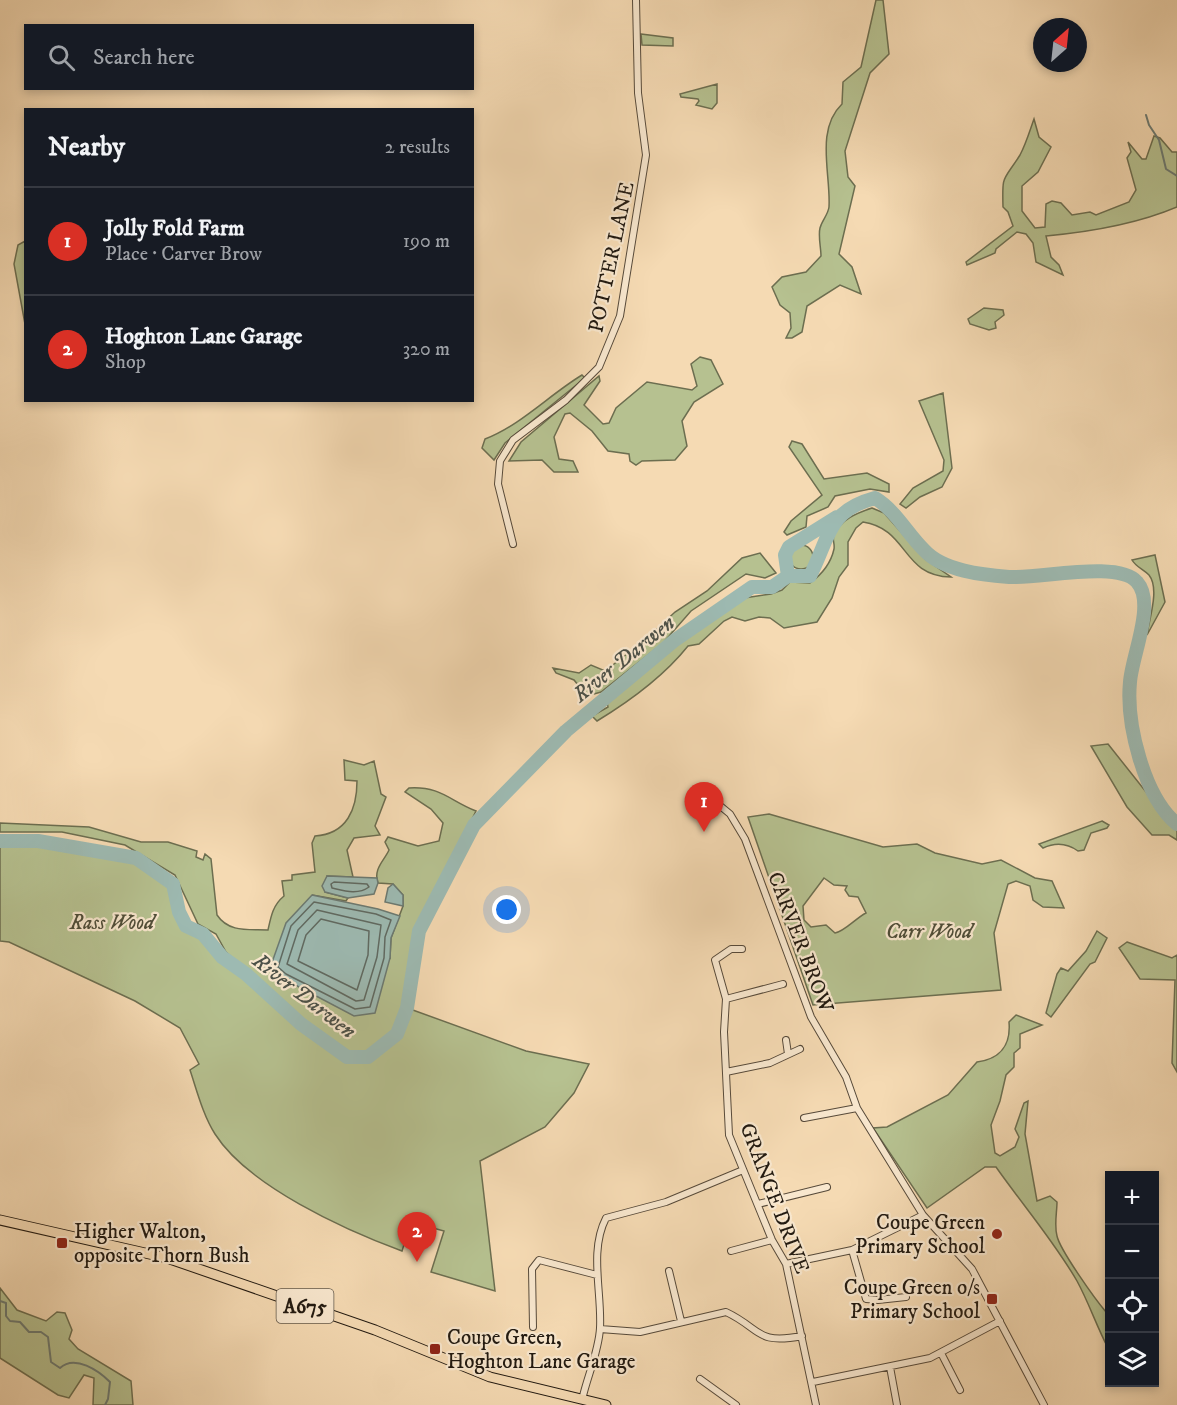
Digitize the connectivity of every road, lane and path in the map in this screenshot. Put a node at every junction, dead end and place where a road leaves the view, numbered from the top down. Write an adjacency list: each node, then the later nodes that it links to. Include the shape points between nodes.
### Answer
1 (636, 0): 2 (street, POTTER LANE, via 638,93 646,155 620,316 599,367 566,400 513,440 500,461 498,484)
2 (513, 544)
3 (707, 795): 11 (street, CARVER BROW, via 730,814 746,839 811,1017 846,1077)
4 (742, 949): 6 (street, GRANGE DRIVE, via 731,949 716,960)
5 (783, 984): 6 (street)
6 (726, 999): 10 (street, GRANGE DRIVE)
7 (786, 1040): 9 (street)
8 (800, 1048): 9 (street)
9 (788, 1054): 10 (street, via 770,1063)
10 (726, 1072): 13 (street, GRANGE DRIVE, via 729,1135)
11 (857, 1108): 12 (street); 16 (street, CARVER BROW)
12 (804, 1118)
13 (743, 1170): 15 (street, GRANGE DRIVE); 23 (street, via 666,1202 606,1218 600,1229)
14 (827, 1187): 15 (street)
15 (758, 1203): 18 (street, GRANGE DRIVE)
16 (924, 1215): 19 (street); 26 (street, CARVER BROW, via 972,1269)
17 (0, 1220): 35 (main road, A675, via 168,1258 375,1330 490,1377)
18 (772, 1240): 20 (street); 21 (street, GRANGE DRIVE)
19 (852, 1250): 21 (street); 24 (street, via 866,1299)
20 (731, 1251)
21 (786, 1264): 29 (street, GRANGE DRIVE)
22 (669, 1271): 25 (street)
23 (597, 1275): 27 (street, via 539,1260 535,1263); 28 (street)
24 (906, 1297)
25 (681, 1321): 28 (street, via 640,1332); 29 (street, via 726,1311 771,1340)
26 (1000, 1321): 30 (street); 40 (street, CARVER BROW)
27 (533, 1327)
28 (600, 1329): 35 (street)
29 (802, 1336): 33 (street, GRANGE DRIVE)
30 (941, 1353): 31 (street); 34 (street)
31 (890, 1367): 33 (street); 39 (street)
32 (700, 1379): 37 (street)
33 (813, 1382): 38 (street, GRANGE DRIVE)
34 (960, 1390)
35 (582, 1400): 36 (main road, A675)
36 (606, 1405)
37 (736, 1405)
38 (816, 1405)
39 (897, 1405)
40 (1044, 1405)

